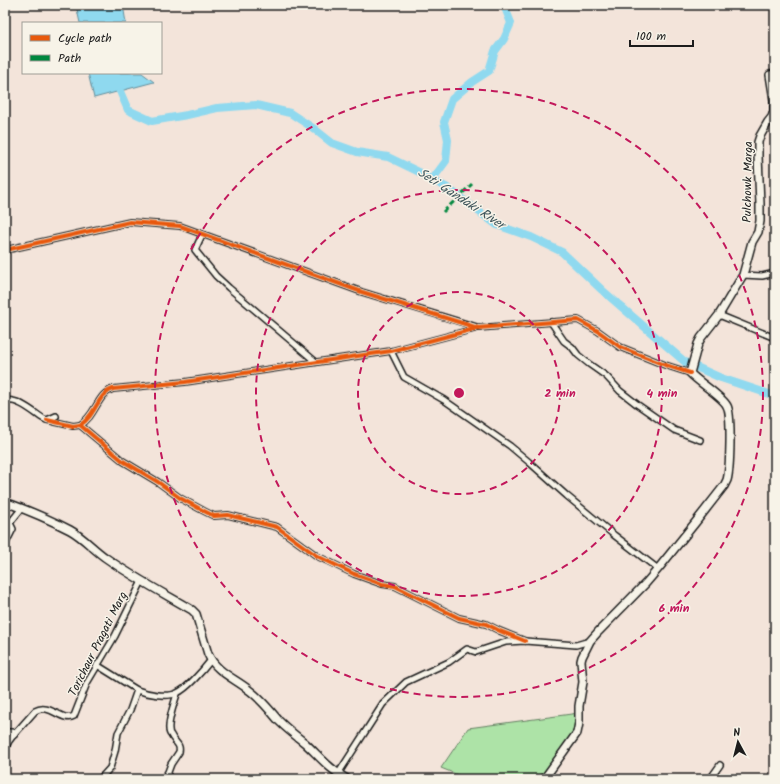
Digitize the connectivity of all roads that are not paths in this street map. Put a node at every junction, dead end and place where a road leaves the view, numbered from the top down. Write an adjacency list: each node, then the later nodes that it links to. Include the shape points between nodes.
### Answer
1 (775, 74): 2 (main road, Pulchowk Marga, via 770,75)
2 (774, 100): 6 (main road, Pulchowk Marga, via 774,115 758,142 760,221)
3 (202, 235): 4 (street, via 180,226 130,222); 9 (street, via 362,292); 12 (street, via 194,250 216,276)
4 (5, 250)
5 (775, 273): 6 (street, via 762,276)
6 (743, 275): 7 (main road, Pulchowk Marga)
7 (719, 315): 10 (street); 13 (main road, Pulchowk Marga, via 700,338)
8 (551, 322): 9 (street); 13 (street, via 578,320 620,347); 18 (street, via 564,341 620,391 674,430)
9 (478, 328): 11 (street)
10 (775, 338)
11 (391, 351): 12 (street); 23 (street, via 404,377 444,400 510,446 567,496)
12 (316, 362): 17 (street, via 185,382 113,388 104,394 90,417)
13 (690, 373): 23 (main road, via 728,406 730,443 727,478 724,486)
14 (5, 401): 16 (street, via 17,402)
15 (56, 416): 16 (street)
16 (47, 420): 17 (street, via 73,426)
17 (80, 425): 25 (street, via 122,461 214,516 228,515 277,527 317,556 354,574 394,586 459,618 486,624)
18 (700, 440)
19 (5, 502): 20 (main road)
20 (22, 508): 21 (street); 24 (main road, via 71,530 106,558)
21 (7, 522): 22 (street, via 12,529)
22 (5, 545)
23 (658, 569): 26 (main road)
24 (142, 580): 27 (main road, via 194,612); 28 (street, Torichaur Pragati Marg, via 115,636)
25 (525, 641): 26 (street, via 576,645); 35 (street, via 506,642 476,652 467,649 449,662 406,682 383,704)
26 (590, 642): 39 (main road, via 582,657 584,682 579,706 579,728)
27 (211, 660): 30 (street); 35 (main road, via 219,670 260,699)
28 (97, 665): 29 (street); 32 (street, Torichaur Pragati Marg, via 74,716 67,718 48,709 39,709)
29 (137, 690): 30 (street, via 148,694); 36 (street, via 118,733 110,768)
30 (177, 694): 37 (street, via 169,727 171,736 180,750)
31 (5, 732): 32 (street, via 13,732)
32 (14, 735): 33 (street)
33 (5, 749)
34 (720, 765): 40 (street)
35 (338, 777): 38 (main road)
36 (100, 779)
37 (163, 779)
38 (347, 779)
39 (544, 779)
40 (710, 779)

